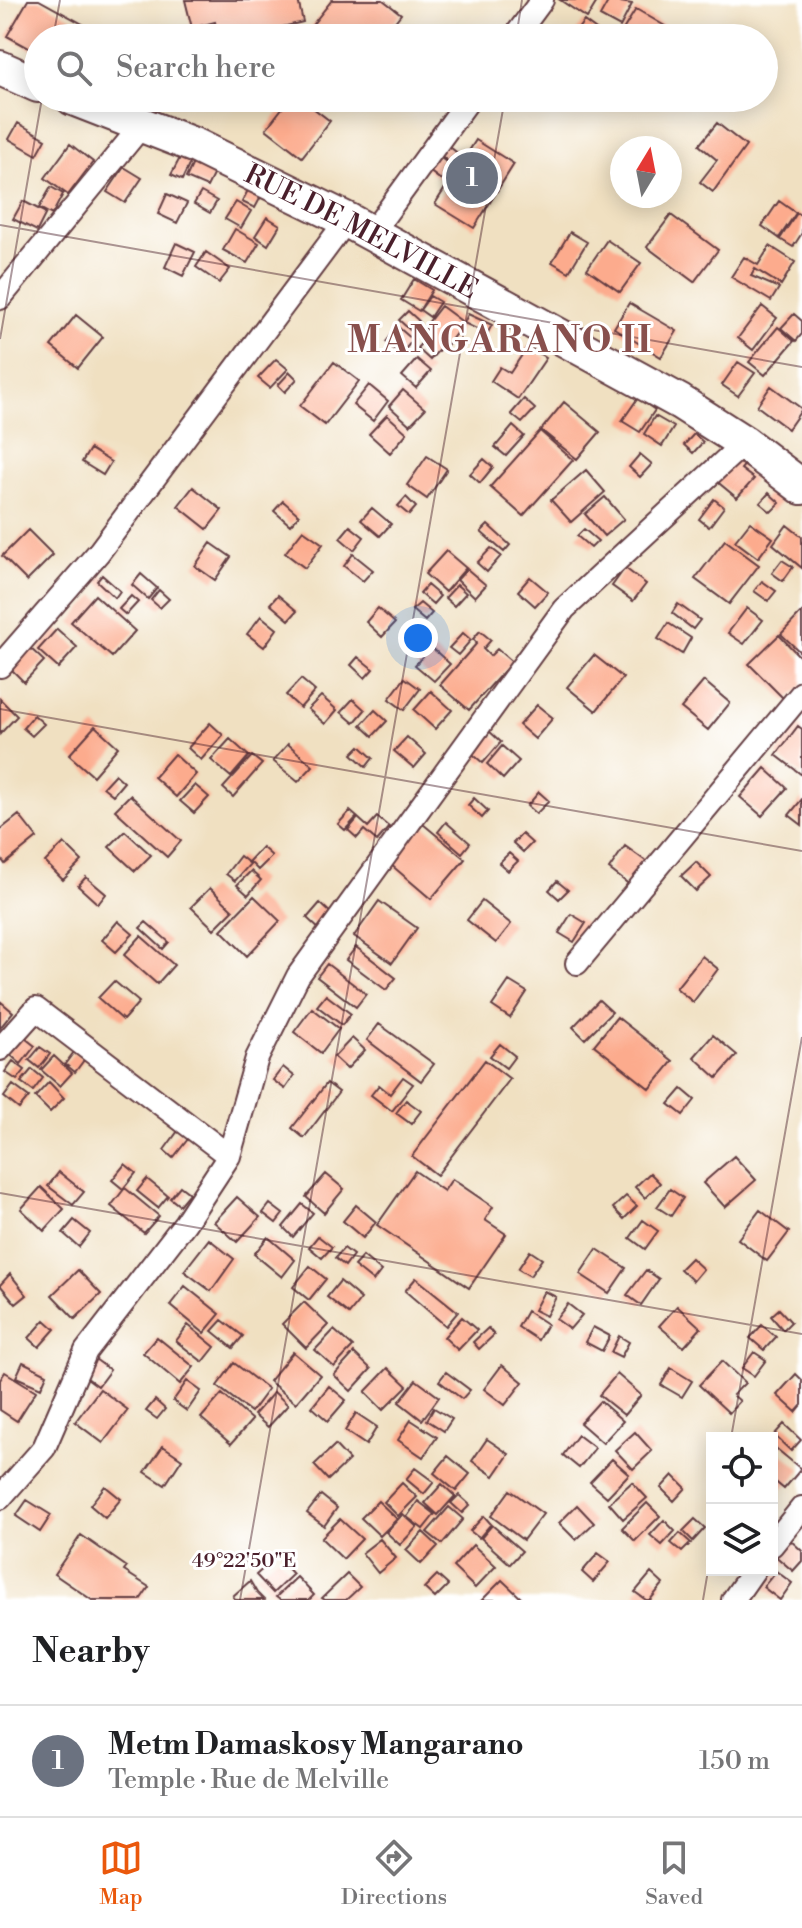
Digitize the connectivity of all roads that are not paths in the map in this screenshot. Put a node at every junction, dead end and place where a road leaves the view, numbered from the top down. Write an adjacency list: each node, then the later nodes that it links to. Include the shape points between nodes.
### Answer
1 (542, 0): 2 (street)
2 (524, 24)
3 (0, 68): 4 (main road)
4 (24, 79)
5 (111, 112): 7 (main road, RUE DE MELVILLE)
6 (458, 112): 8 (street)
7 (143, 124): 8 (main road, RUE DE MELVILLE); 9 (street)
8 (359, 227): 10 (main road, RUE DE MELVILLE, via 680,402); 12 (street, via 99,552)
9 (0, 298)
10 (744, 443): 11 (main road, RUE DE MELVILLE); 16 (street, via 564,609 307,964 257,1058)
11 (802, 487)
12 (0, 666)
13 (802, 693): 14 (street)
14 (577, 963)
15 (0, 1049): 16 (street, via 36,1009)
16 (229, 1156): 17 (street, via 185,1223 86,1351 44,1448)
17 (0, 1498)
18 (802, 1508): 19 (street)
19 (778, 1538)
20 (750, 1576): 21 (street)
21 (733, 1600)

